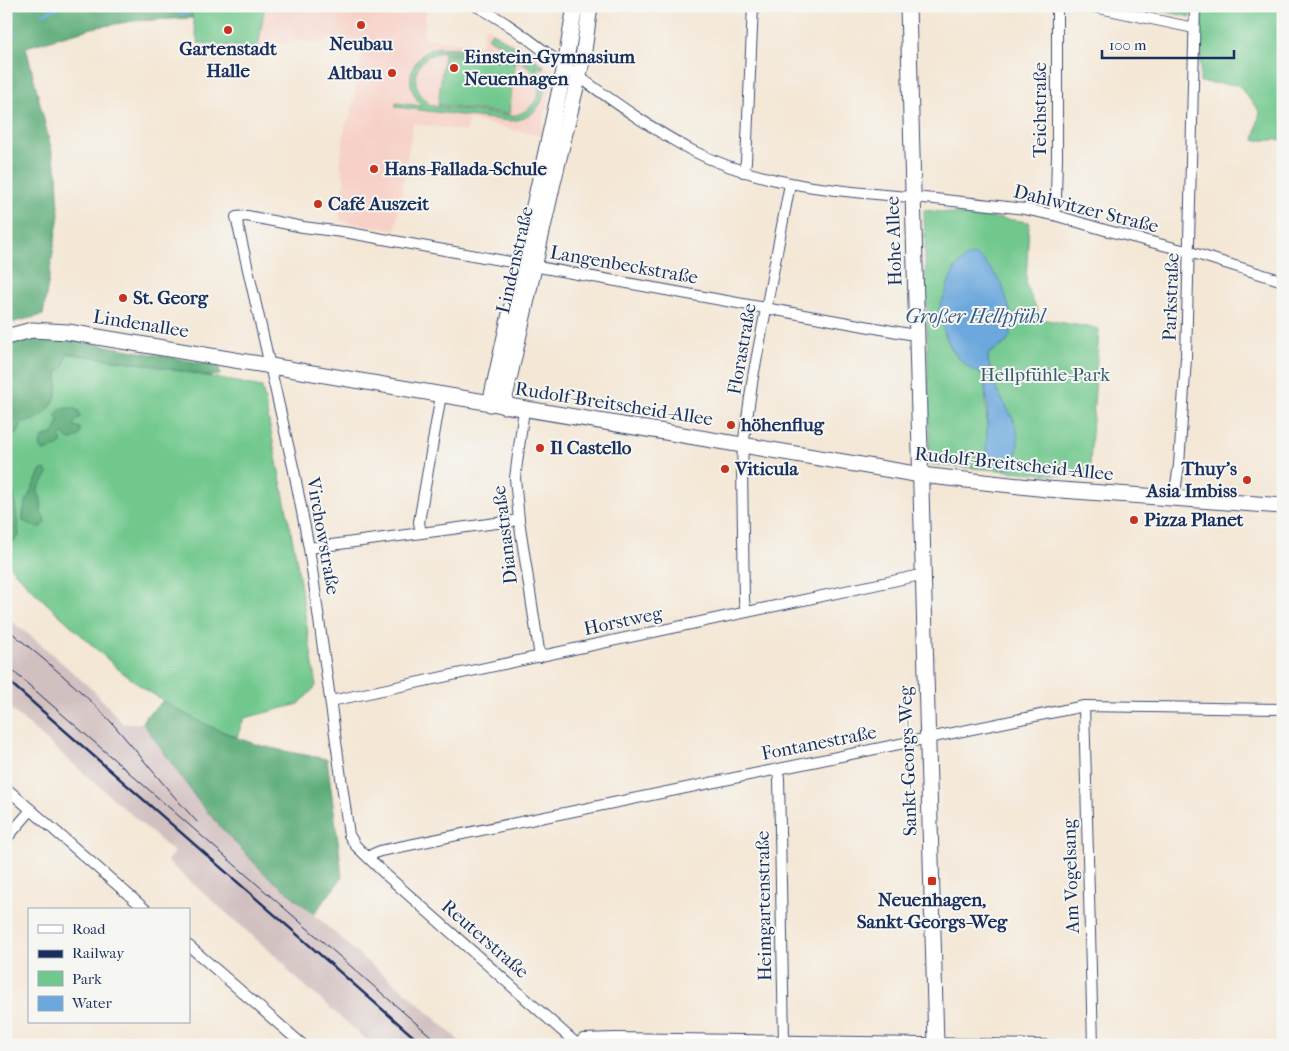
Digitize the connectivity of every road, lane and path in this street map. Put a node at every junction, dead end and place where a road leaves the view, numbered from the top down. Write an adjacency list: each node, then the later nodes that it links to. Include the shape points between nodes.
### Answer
1 (476, 6): 10 (street, Dahlwitzer Straße, via 525,36)
2 (575, 6): 10 (street, Lindenstraße)
3 (590, 6): 11 (street, Lindenstraße)
4 (753, 6): 12 (street)
5 (908, 6): 14 (street, Hohe Allee)
6 (1057, 6): 15 (street, Teichstraße)
7 (1090, 6): 9 (street)
8 (1195, 6): 9 (street, Parkstraße)
9 (1194, 28): 17 (street, Parkstraße)
10 (565, 66): 11 (street, Dahlwitzer Straße); 18 (street, Lindenstraße)
11 (578, 75): 12 (street, Dahlwitzer Straße, via 665,135); 18 (street, Lindenstraße)
12 (743, 172): 13 (street, Dahlwitzer Straße)
13 (790, 184): 14 (street, Dahlwitzer Straße); 20 (street, Florastraße)
14 (913, 198): 15 (street, Dahlwitzer Straße, via 1025,208); 21 (street, Hohe Allee)
15 (1054, 215): 17 (street, Dahlwitzer Straße)
16 (236, 217): 18 (street, Langenbeckstraße, via 247,216); 23 (street, Virchowstraße)
17 (1190, 252): 19 (street, Dahlwitzer Straße); 29 (street, Parkstraße, via 1186,358)
18 (527, 265): 20 (street, Langenbeckstraße); 25 (street, Lindenstraße)
19 (1283, 282)
20 (767, 309): 21 (street, Langenbeckstraße); 27 (street, Florastraße)
21 (918, 334): 28 (street, Hohe Allee)
22 (6, 337): 23 (street, Lindenallee, via 32,330 68,332)
23 (269, 366): 24 (street, Rudolf-Breitscheid-Allee); 33 (street, Virchowstraße)
24 (441, 395): 25 (street, Rudolf-Breitscheid-Allee); 32 (street, via 419,522)
25 (497, 405): 26 (street, Rudolf-Breitscheid-Allee)
26 (524, 409): 27 (street, Rudolf-Breitscheid-Allee); 31 (street, Dianastraße, via 516,465)
27 (744, 446): 28 (street, Rudolf-Breitscheid-Allee); 35 (street, Florastraße)
28 (921, 476): 29 (street, Rudolf-Breitscheid-Allee); 34 (street, Sankt-Georgs-Weg)
29 (1174, 498): 30 (street, Rudolf-Breitscheid-Allee)
30 (1283, 506)
31 (519, 520): 32 (street); 36 (street, Dianastraße)
32 (421, 533): 33 (street)
33 (309, 548): 37 (street, Virchowstraße)
34 (923, 576): 35 (street, Horstweg); 40 (street, Sankt-Georgs-Weg)
35 (746, 612): 36 (street, Horstweg)
36 (540, 657): 37 (street, Horstweg)
37 (331, 702): 45 (street, Virchowstraße, via 349,835)
38 (1084, 706): 39 (street, Fontanestraße); 40 (street, Fontanestraße); 54 (street, Am Vogelsang)
39 (1283, 709)
40 (928, 739): 41 (street, Fontanestraße); 49 (street, Sankt-Georgs-Weg)
41 (777, 770): 45 (street, Fontanestraße, via 380,851); 48 (street, Heimgartenstraße)
42 (6, 788): 43 (street)
43 (31, 810): 44 (street); 46 (street)
44 (6, 839)
45 (368, 858): 51 (street, Reuterstraße)
46 (144, 908)
47 (190, 947): 50 (street)
48 (784, 1041): 49 (street); 51 (street, via 588,1038)
49 (936, 1044): 52 (street)
50 (303, 1045)
51 (578, 1045)
52 (1046, 1045)
53 (1074, 1045): 54 (street)
54 (1092, 1045)

